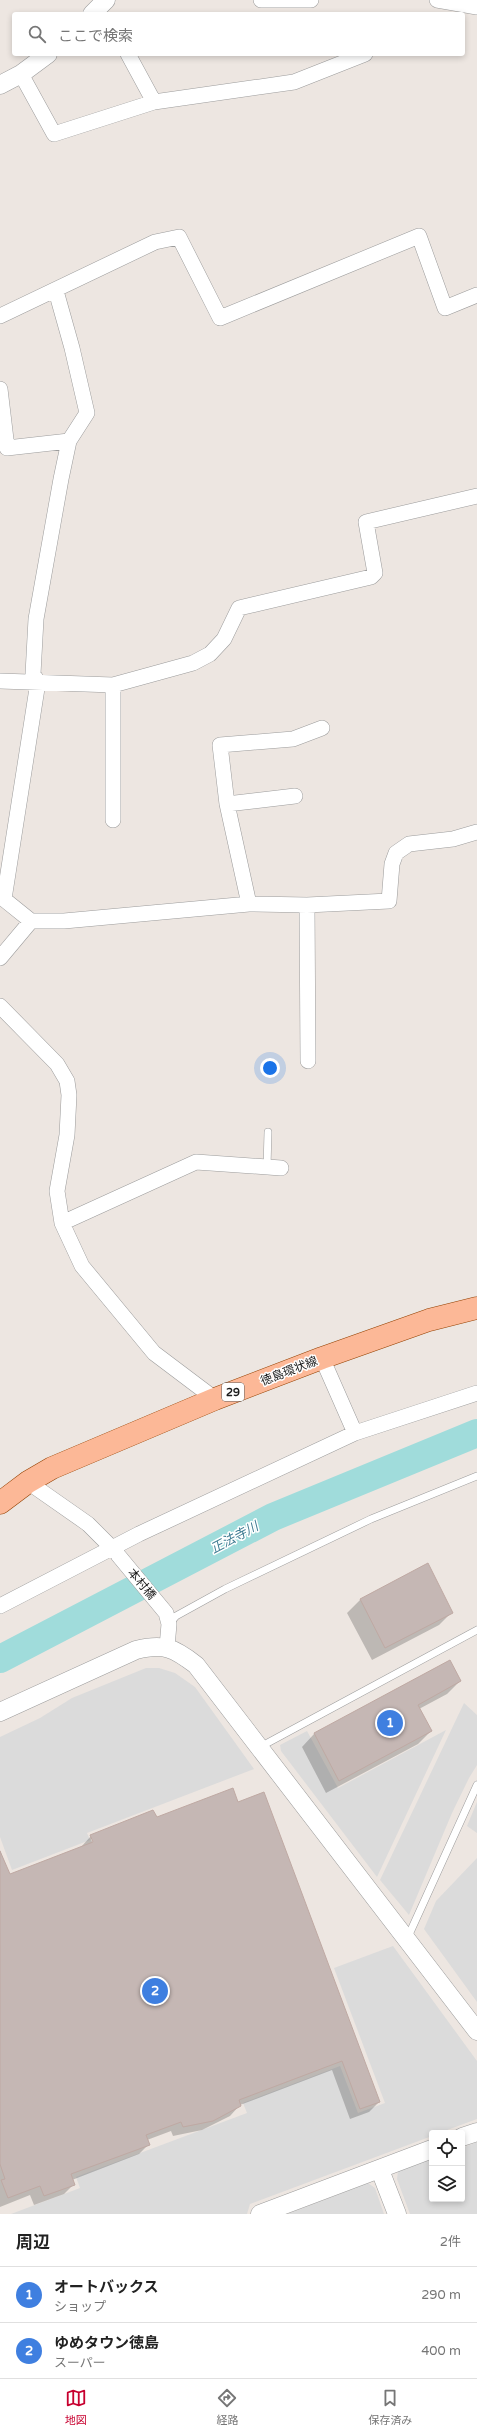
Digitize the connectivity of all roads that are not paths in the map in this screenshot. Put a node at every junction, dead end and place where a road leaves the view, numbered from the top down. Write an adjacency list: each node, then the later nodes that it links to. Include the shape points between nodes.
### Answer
1 (261, 0): 2 (street)
2 (311, 0)
3 (437, 0): 4 (street)
4 (476, 7): 5 (street)
5 (463, 12)
6 (45, 56): 9 (street)
7 (129, 56): 11 (street)
8 (359, 56): 11 (street, via 294,82)
9 (21, 74): 10 (street); 11 (street, via 54,134)
10 (0, 85)
11 (154, 102)
12 (56, 291): 13 (street, via 155,242 178,237 220,318 419,236 446,308); 14 (street); 16 (street, via 87,413)
13 (477, 295)
14 (0, 316)
15 (0, 389): 16 (street, via 7,448)
16 (69, 441): 19 (street, via 36,619 33,674)
17 (477, 496): 20 (street, via 366,522 375,573 371,577 239,608 224,639 210,654 193,663)
18 (0, 681): 19 (street)
19 (38, 682): 20 (street); 26 (street)
20 (113, 685): 24 (street)
21 (322, 728): 23 (street, via 292,739 220,745)
22 (295, 796): 23 (street)
23 (226, 804): 27 (street)
24 (113, 820)
25 (477, 832): 28 (street, via 453,839 409,844 396,853 392,864 389,901)
26 (2, 898): 29 (street)
27 (249, 904): 28 (street); 29 (street, via 64,921)
28 (307, 905): 32 (street)
29 (31, 921): 30 (street)
30 (0, 958)
31 (0, 1006): 35 (street, via 57,1064 67,1081 67,1135 57,1191)
32 (308, 1061)
33 (268, 1132): 34 (lane)
34 (274, 1168): 35 (street, via 196,1162)
35 (62, 1223): 39 (street, via 82,1266 120,1314 154,1353)
36 (477, 1308): 37 (main road, 徳島環状線 / 29, via 429,1320)
37 (322, 1358): 39 (main road, 徳島環状線 / 29); 40 (street)
38 (477, 1393): 40 (street)
39 (215, 1399): 42 (main road, 徳島環状線 / 29, via 52,1468)
40 (355, 1433): 44 (street, via 139,1534)
41 (477, 1476): 46 (lane, via 371,1519)
42 (28, 1482): 43 (main road, 徳島環状線 / 29); 44 (street, 本村橋, via 88,1524)
43 (0, 1503)
44 (115, 1552): 45 (street); 46 (street, 本村橋)
45 (0, 1606)
46 (168, 1618): 48 (street)
47 (477, 1630): 50 (lane)
48 (167, 1647): 49 (street, via 152,1646 136,1650); 50 (street, via 181,1653 196,1665)
49 (0, 1712)
50 (260, 1747): 52 (street)
51 (477, 1785): 52 (lane)
52 (407, 1940): 53 (street)
53 (477, 2031)
54 (477, 2132): 55 (street)
55 (465, 2137)
56 (429, 2150): 57 (street)
57 (380, 2170): 58 (street); 59 (street)
58 (260, 2214)
59 (397, 2214)

